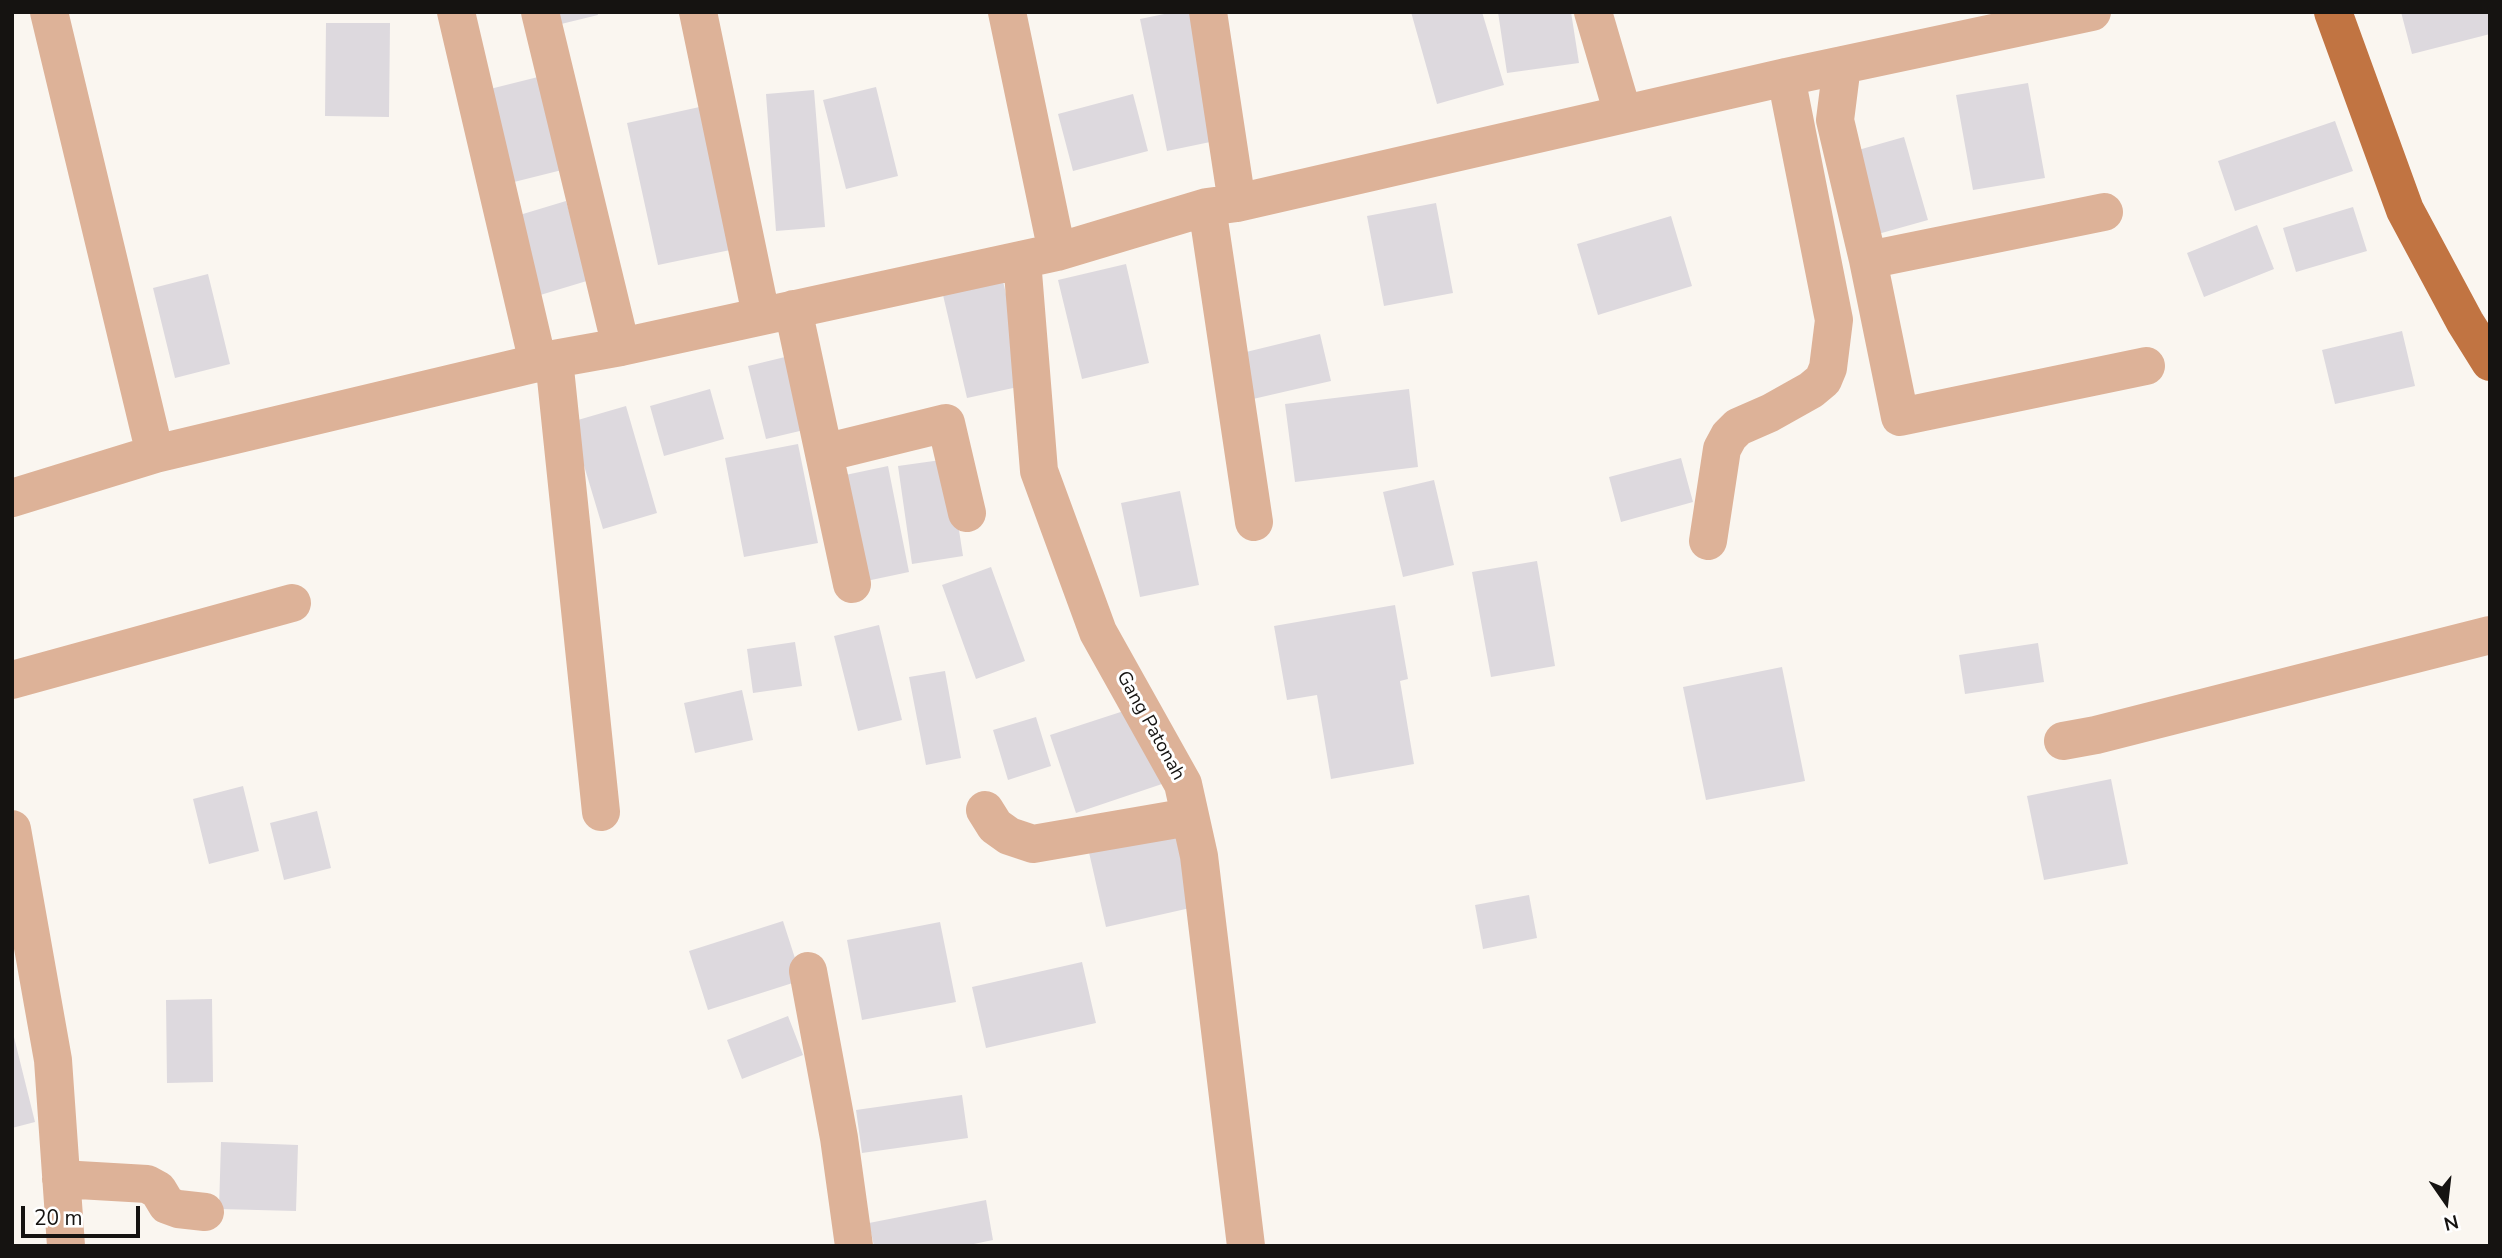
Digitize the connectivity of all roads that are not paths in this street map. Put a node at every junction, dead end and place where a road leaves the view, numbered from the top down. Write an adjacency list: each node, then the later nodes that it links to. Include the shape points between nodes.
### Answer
1 (49, 12): 23 (street)
2 (456, 12): 19 (street)
3 (540, 12): 18 (street)
4 (698, 12): 17 (street)
5 (1007, 12): 15 (street, Gang Patonah)
6 (1208, 12): 13 (street)
7 (1593, 12): 12 (street)
8 (2092, 12): 10 (street)
9 (2333, 12): 20 (main road, via 2405,210)
10 (1842, 65): 11 (street); 16 (street, via 1835,120)
11 (1786, 77): 12 (street); 27 (street, via 1834,320 1828,368 1811,390 1729,436 1722,449)
12 (1623, 114): 13 (street)
13 (1222, 205): 15 (street); 26 (street)
14 (2104, 212): 16 (street)
15 (1039, 256): 17 (street); 35 (street, Gang Patonah, via 1039,471 1098,632 1183,784)
16 (1868, 260): 21 (street, via 1900,417)
17 (777, 312): 18 (street); 22 (street)
18 (621, 347): 19 (street)
19 (546, 361): 23 (street); 34 (street)
20 (2490, 362)
21 (2146, 366)
22 (824, 453): 25 (street, via 946,422); 28 (street)
23 (155, 454): 24 (street)
24 (12, 498)
25 (967, 513)
26 (1254, 522)
27 (1708, 541)
28 (852, 584)
29 (292, 603): 31 (street)
30 (2490, 635): 32 (street)
31 (12, 680)
32 (2063, 741)
33 (985, 810): 35 (street, via 995,826 1032,844)
34 (601, 812)
35 (1189, 817): 42 (street, Gang Patonah, via 1199,856)
36 (12, 830): 38 (street, via 53,1060)
37 (808, 971): 41 (street)
38 (61, 1179): 39 (street, via 147,1184 158,1190 167,1205); 40 (street)
39 (205, 1212)
40 (66, 1246)
41 (854, 1246)
42 (1246, 1246)

